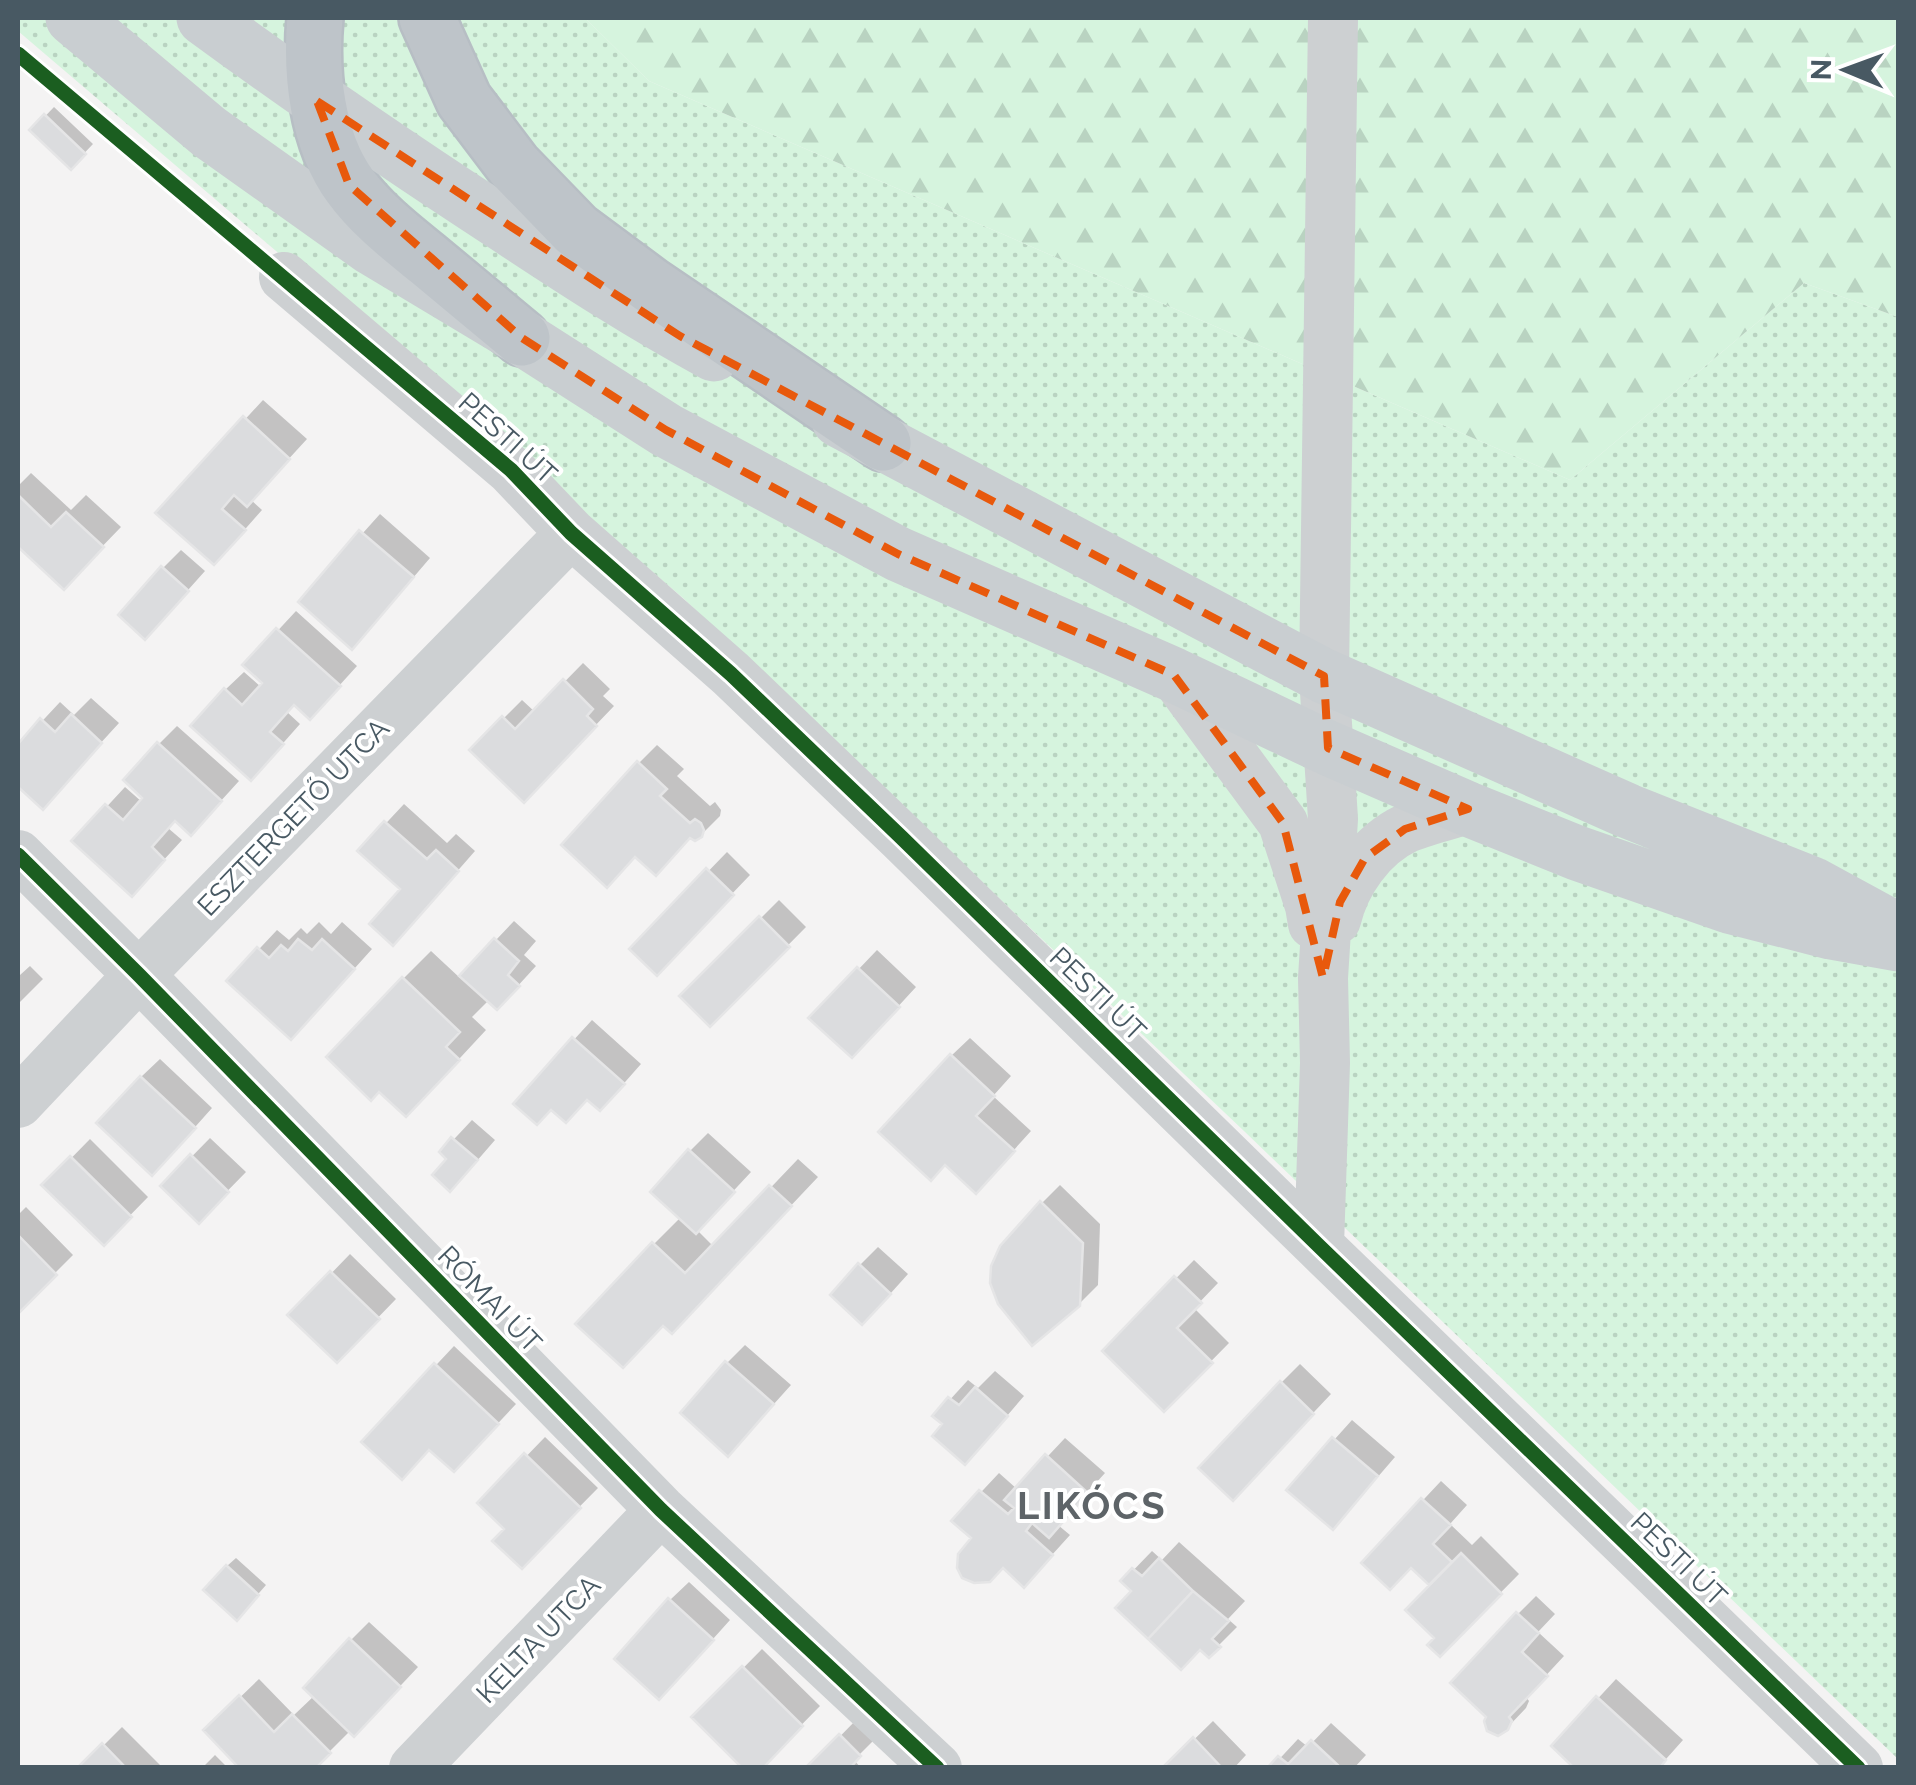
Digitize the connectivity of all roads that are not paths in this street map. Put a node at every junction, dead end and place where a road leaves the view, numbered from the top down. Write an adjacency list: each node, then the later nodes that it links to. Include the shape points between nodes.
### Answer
1 (73, 18): 8 (main road, via 209,132 372,248)
2 (204, 18): 6 (main road)
3 (315, 18): 6 (highway)
4 (427, 18): 9 (highway, via 464,100 514,166 576,230)
5 (1333, 18): 12 (street)
6 (317, 101): 8 (highway, via 349,185 394,232); 9 (main road, via 620,301)
7 (284, 277): 10 (street, PESTI ÚT, via 511,470)
8 (522, 338): 11 (main road, via 666,430 898,554)
9 (883, 443): 12 (main road)
10 (570, 533): 18 (street, ESZTERGETŐ UTCA); 21 (street, PESTI ÚT, via 730,674)
11 (1174, 675): 13 (main road); 19 (street, via 1282,823 1310,906)
12 (1324, 676): 13 (street); 16 (main road, via 1812,884)
13 (1328, 748): 14 (main road); 19 (street, via 1332,819)
14 (1468, 809): 17 (main road, via 1729,906); 19 (street, via 1405,829 1365,858 1340,902)
15 (18, 854): 18 (street, RÓMAI ÚT)
16 (1898, 931)
17 (1898, 944)
18 (139, 975): 20 (street, ESZTERGETŐ UTCA); 22 (street, RÓMAI ÚT)
19 (1323, 978): 21 (street)
20 (18, 1103)
21 (1319, 1246): 25 (street, PESTI ÚT)
22 (661, 1510): 23 (street, KELTA UTCA); 24 (street, RÓMAI ÚT)
23 (414, 1768)
24 (936, 1768)
25 (1858, 1768)

